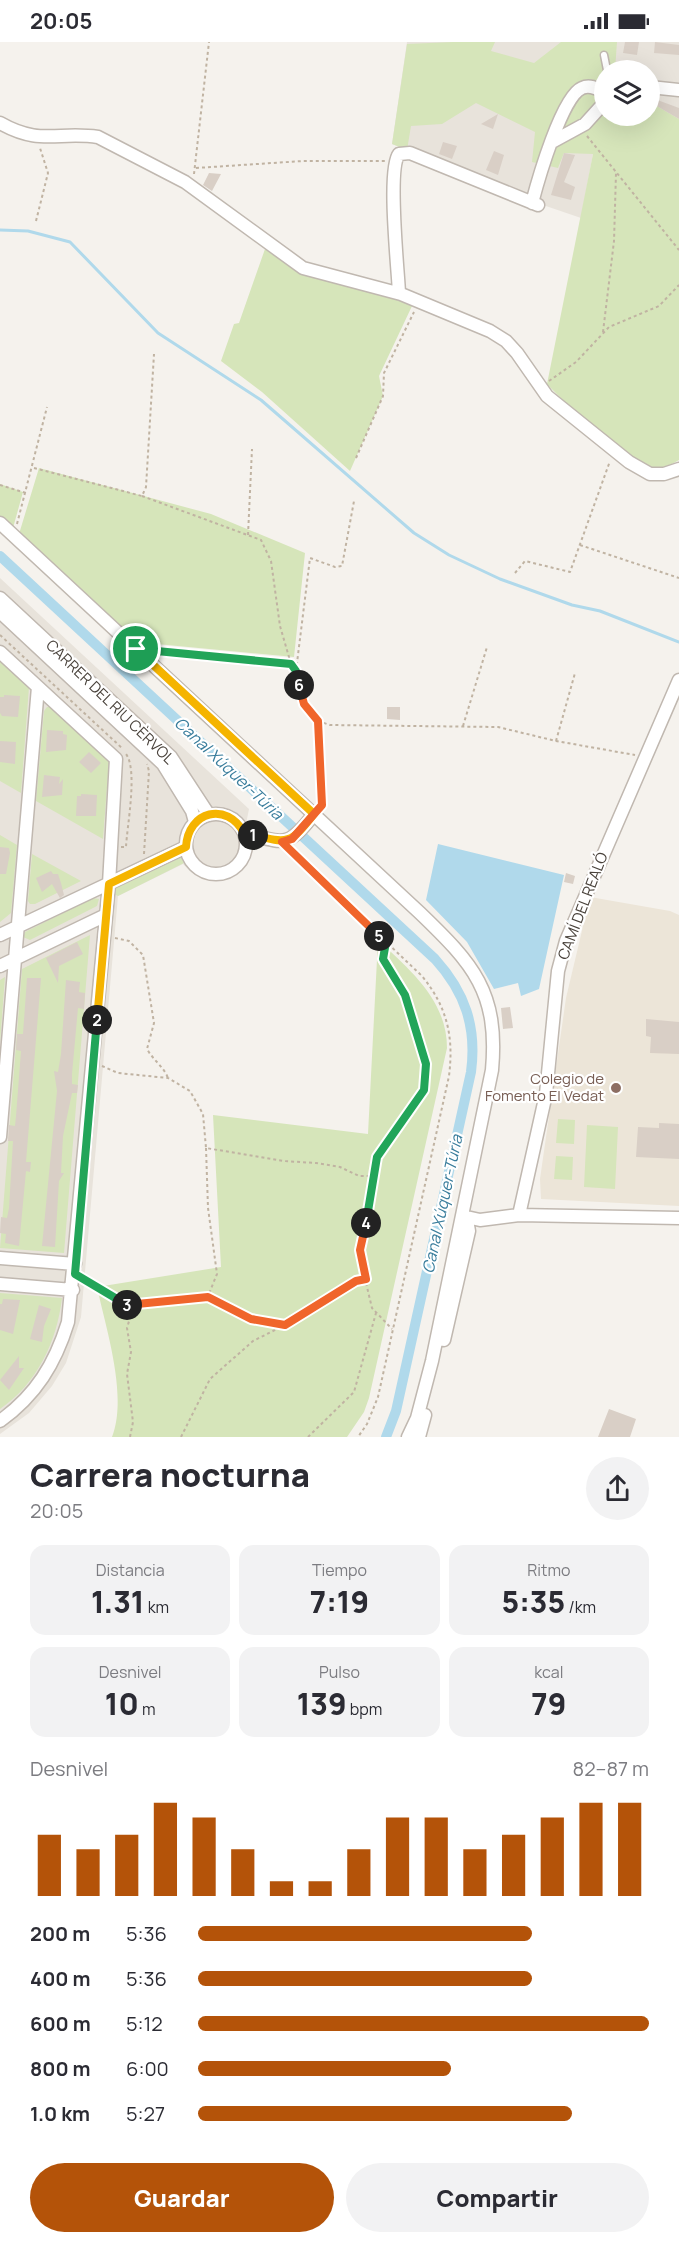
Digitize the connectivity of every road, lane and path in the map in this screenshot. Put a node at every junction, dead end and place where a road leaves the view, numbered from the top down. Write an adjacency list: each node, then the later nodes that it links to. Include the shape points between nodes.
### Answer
1 (209, 42): 13 (path)
2 (604, 55): 3 (lane)
3 (605, 60)
4 (594, 88): 11 (street, via 577,91)
5 (660, 88): 6 (street)
6 (679, 90)
7 (594, 114): 11 (street, via 585,124)
8 (0, 123): 9 (street)
9 (35, 137): 15 (street, via 98,137); 16 (path, via 48,173)
10 (591, 141): 14 (path)
11 (552, 142): 12 (street, via 542,161 535,204 406,152)
12 (395, 161): 13 (path, via 303,161); 19 (street)
13 (196, 168): 15 (path)
14 (616, 173): 17 (path); 21 (path, via 614,241)
15 (185, 182): 19 (street, via 303,268)
16 (36, 221)
17 (679, 250)
18 (679, 285): 21 (path, via 659,306)
19 (399, 293): 20 (street)
20 (420, 302): 23 (street, via 506,341); 27 (path, via 384,373 383,396)
21 (603, 332): 23 (path, via 576,362)
22 (154, 354): 32 (path, via 146,487)
23 (540, 389): 26 (street)
24 (47, 407): 28 (path)
25 (252, 449): 35 (path)
26 (614, 450): 29 (street, via 650,474); 37 (path)
27 (356, 458)
28 (34, 468): 31 (path); 32 (path)
29 (679, 469)
30 (0, 485): 31 (path)
31 (27, 494): 36 (path)
32 (142, 496): 35 (path)
33 (354, 501): 46 (path, via 342,566 310,558)
34 (0, 523): 36 (street)
35 (248, 534): 45 (path, via 261,540 271,561 280,626)
36 (14, 536): 43 (street)
37 (580, 544): 38 (path, via 570,572 525,561); 39 (path)
38 (514, 573)
39 (679, 578)
40 (0, 598): 54 (street, CARRER DEL RIU CÈRVOL, via 171,757)
41 (0, 612): 56 (street, CARRER DEL RIU CÈRVOL, via 163,764)
42 (487, 647): 51 (path)
43 (136, 649): 45 (path); 55 (street)
44 (0, 652): 49 (street)
45 (291, 664): 46 (path)
46 (296, 671): 50 (path, via 304,704)
47 (575, 673): 52 (path)
48 (679, 681): 53 (street, CAMÍ DEL REALÓ)
49 (38, 687): 60 (street, via 116,759); 62 (street)
50 (318, 721): 51 (path, via 330,725); 55 (path, via 322,805)
51 (463, 726): 52 (path, via 498,727)
52 (556, 741): 53 (path)
53 (645, 756): 73 (street, CAMÍ DEL REALÓ, via 566,941 558,971 546,1094)
54 (209, 814): 56 (street); 57 (street, via 234,820)
55 (311, 817): 58 (street); 74 (street, via 462,953 488,1003 494,1046 492,1070)
56 (195, 822): 59 (street)
57 (244, 833): 58 (street); 59 (street, via 245,853 233,869 223,873 203,871 195,865)
58 (287, 840): 65 (path)
59 (186, 847): 60 (street)
60 (109, 884): 61 (street); 62 (street)
61 (106, 915): 64 (street); 66 (street)
62 (19, 925): 63 (street); 66 (street)
63 (0, 935)
64 (104, 936): 68 (street); 69 (path, via 129,941 143,956 154,1023 147,1049)
65 (386, 942): 72 (path, via 383,959 405,995 426,1064 424,1090 377,1157); 87 (path, via 434,991 445,1012 452,1043 449,1076)
66 (15, 959): 67 (street); 70 (street)
67 (0, 966)
68 (93, 1063): 69 (path, via 118,1073); 79 (street)
69 (168, 1078): 71 (path, via 190,1091 195,1099 203,1114)
70 (0, 1137)
71 (206, 1148): 72 (path, via 340,1167 359,1176); 83 (path, via 208,1208 217,1274)
72 (372, 1176): 80 (path, via 360,1250)
73 (519, 1215): 75 (street); 76 (street)
74 (462, 1216): 76 (street); 77 (street); 93 (street, via 432,1361)
75 (679, 1218)
76 (480, 1220): 77 (street)
77 (469, 1231): 94 (street)
78 (0, 1258): 79 (street)
79 (75, 1269): 82 (street); 84 (path, via 125,1305)
80 (366, 1279): 85 (path); 86 (path, via 356,1281)
81 (0, 1284): 82 (street)
82 (73, 1290): 88 (street, via 64,1336 46,1375 31,1395)
83 (208, 1297): 84 (path); 86 (path, via 251,1319)
84 (139, 1306): 89 (path, via 132,1311 127,1328 131,1352 126,1374 134,1422)
85 (376, 1313): 87 (path); 91 (path, via 354,1392)
86 (285, 1325): 90 (path, via 253,1341 210,1379)
87 (392, 1329): 92 (path, via 378,1397)
88 (0, 1420)
89 (130, 1437)
90 (181, 1437)
91 (308, 1437)
92 (358, 1437)
93 (408, 1437)
94 (419, 1437)

